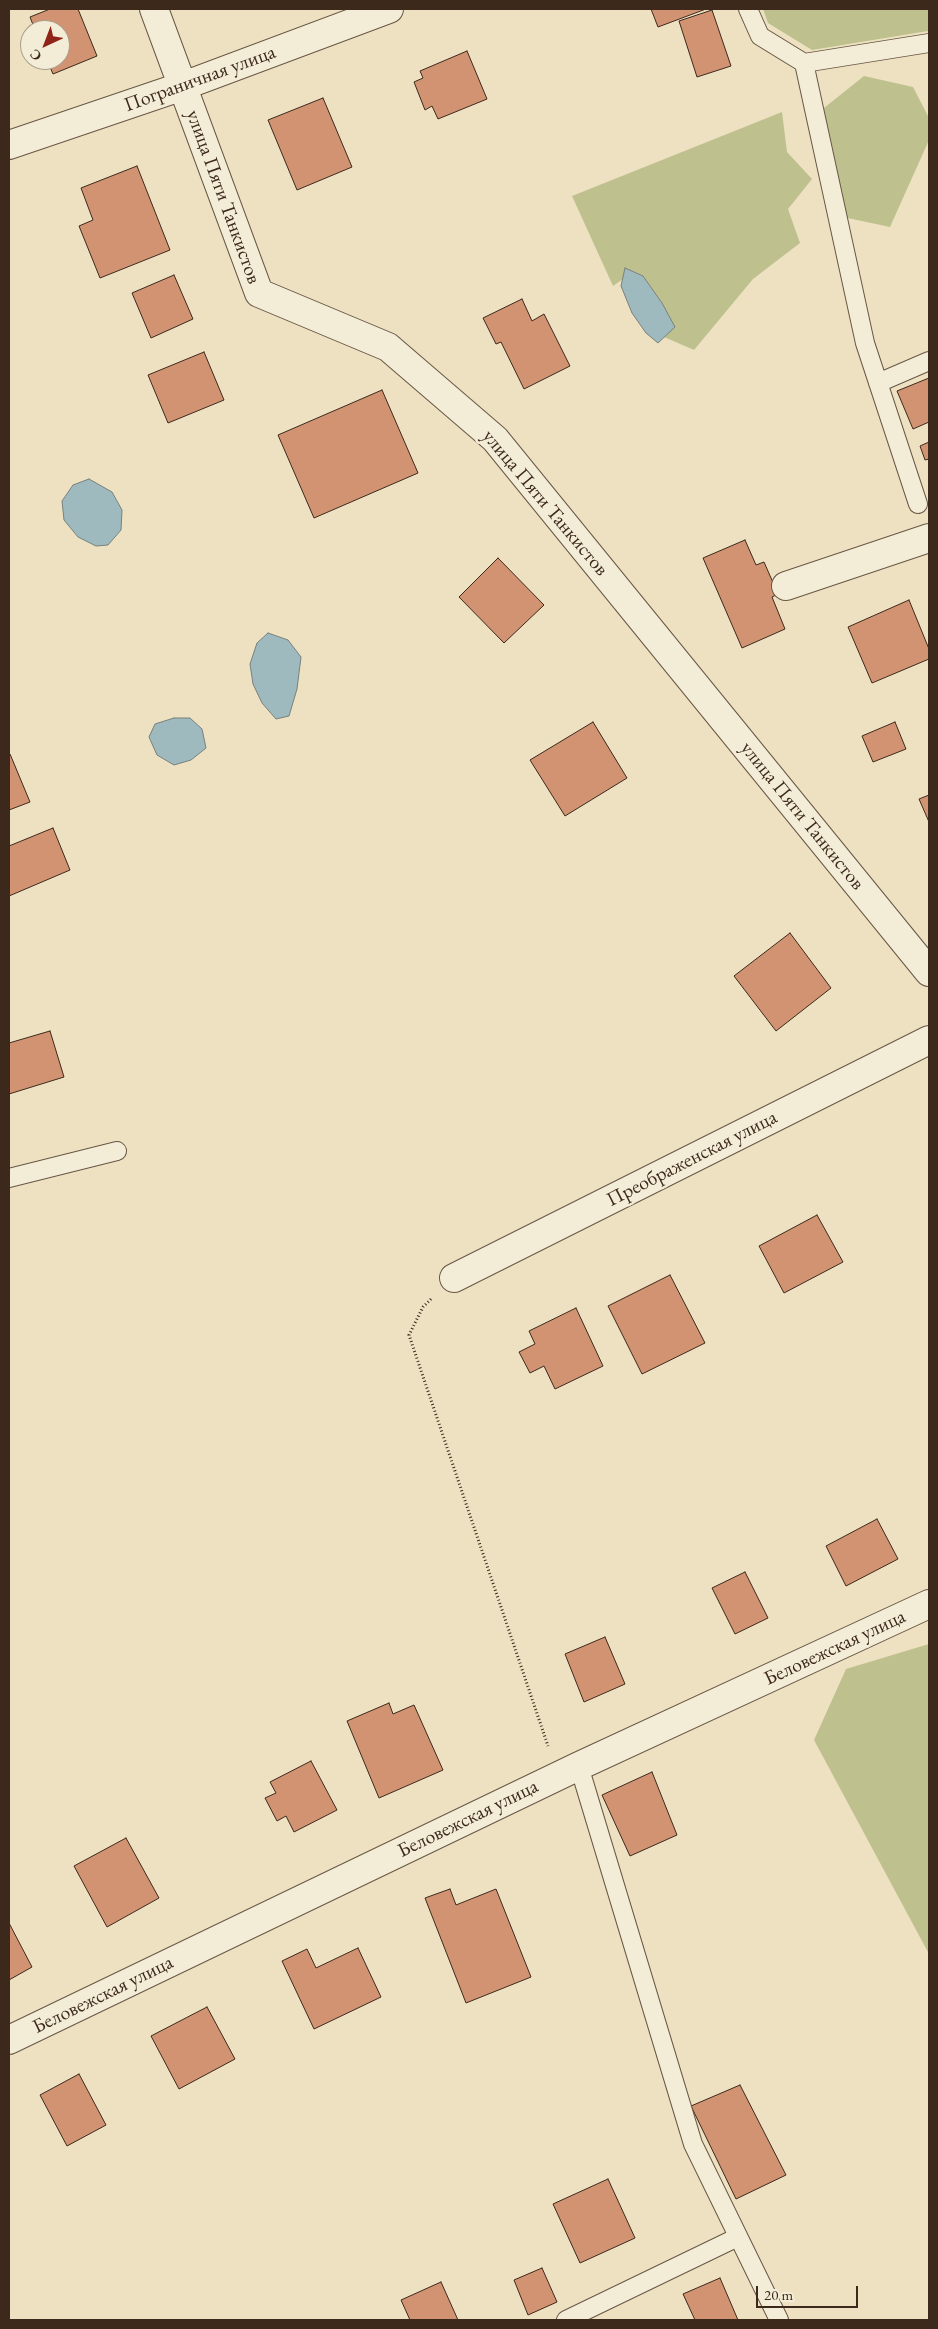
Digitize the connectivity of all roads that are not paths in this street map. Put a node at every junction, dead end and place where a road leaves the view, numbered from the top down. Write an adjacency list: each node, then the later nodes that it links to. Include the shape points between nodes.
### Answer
1 (154, 9): 6 (street, улица Пяти Танкистов)
2 (389, 9): 6 (street, Пограничная улица)
3 (748, 9): 5 (lane, via 760,36)
4 (929, 42): 5 (lane)
5 (804, 63): 9 (lane, via 865,343)
6 (183, 86): 7 (street, Пограничная улица); 13 (street, улица Пяти Танкистов, via 259,293 388,347 495,439)
7 (9, 145)
8 (929, 361): 9 (lane)
9 (878, 383): 10 (lane)
10 (918, 504)
11 (929, 538): 12 (street)
12 (786, 586)
13 (929, 972)
14 (929, 1040): 17 (street, Преображенская улица)
15 (117, 1151): 16 (lane)
16 (9, 1178)
17 (454, 1278)
18 (929, 1604): 19 (street, Беловежская улица)
19 (579, 1766): 20 (street, Беловежская улица); 21 (lane, via 693,2144)
20 (9, 2040)
21 (738, 2237): 22 (lane); 23 (lane)
22 (566, 2320)
23 (779, 2320)

